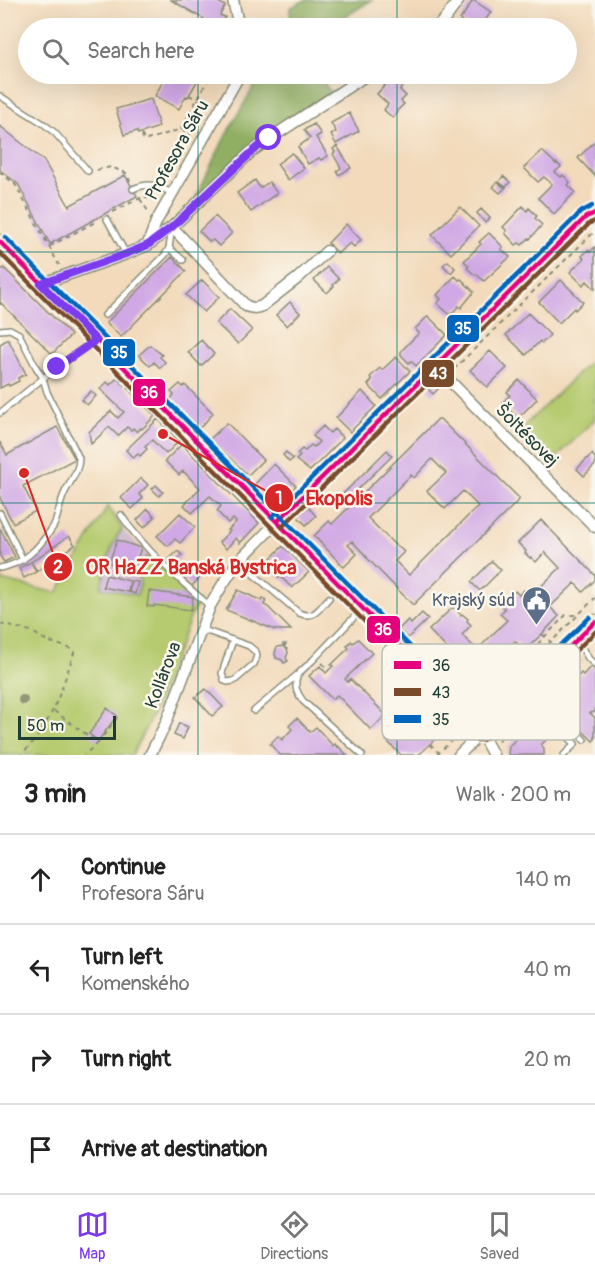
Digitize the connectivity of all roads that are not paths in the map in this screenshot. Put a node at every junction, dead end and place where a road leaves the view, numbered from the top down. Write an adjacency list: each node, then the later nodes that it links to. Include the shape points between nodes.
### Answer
1 (233, 0): 3 (street)
2 (459, 0): 4 (street)
3 (237, 18)
4 (446, 18)
5 (234, 84): 10 (street, Profesora Sáru)
6 (353, 84): 13 (street, Profesora Sáru, via 269,138)
7 (0, 96): 8 (lane, via 55,133)
8 (88, 171)
9 (133, 189): 10 (lane, via 155,185)
10 (172, 193): 15 (street, Profesora Sáru)
11 (595, 213): 24 (street, Kollárova, via 586,217)
12 (107, 219): 18 (lane)
13 (172, 227): 15 (street, Profesora Sáru); 16 (lane, Profesora Sáru); 17 (street, Profesora Sáru, via 251,308 262,306)
14 (0, 243): 20 (street)
15 (148, 245): 18 (street, Profesora Sáru)
16 (169, 248): 19 (lane); 21 (lane)
17 (327, 251)
18 (126, 254): 20 (street, Profesora Sáru)
19 (183, 260)
20 (41, 284): 23 (street)
21 (105, 315)
22 (0, 330): 25 (lane, via 10,329 19,334)
23 (96, 340): 25 (lane); 29 (street)
24 (442, 367): 29 (street, Kollárova); 30 (street, Šoltésovej)
25 (43, 378): 26 (lane); 31 (lane, via 80,465 63,496 55,524 37,549)
26 (0, 413)
27 (0, 513): 31 (lane)
28 (121, 515): 35 (lane, via 146,547)
29 (277, 522): 32 (street, Kollárova); 36 (street)
30 (595, 527)
31 (23, 560): 33 (lane)
32 (239, 562): 34 (lane, via 304,615 314,614); 35 (street, Kollárova)
33 (0, 568)
34 (329, 598)
35 (210, 606): 38 (street, Kollárova)
36 (362, 608): 41 (street); 44 (lane)
37 (595, 622): 39 (street)
38 (201, 629): 40 (lane); 51 (street, Kollárova)
39 (577, 639): 42 (street); 43 (lane)
40 (232, 640): 40 (lane, via 249,646 257,656 254,664 231,682 224,680 222,673)
41 (398, 644)
42 (572, 644)
43 (595, 664)
44 (298, 674): 45 (lane); 52 (lane, via 296,688 303,701)
45 (254, 711)
46 (580, 736): 50 (lane)
47 (474, 740): 53 (street)
48 (485, 740): 54 (street)
49 (571, 740): 55 (lane, via 574,744)
50 (584, 740)
51 (150, 755)
52 (362, 755)
53 (459, 755)
54 (493, 755)
55 (564, 755)

